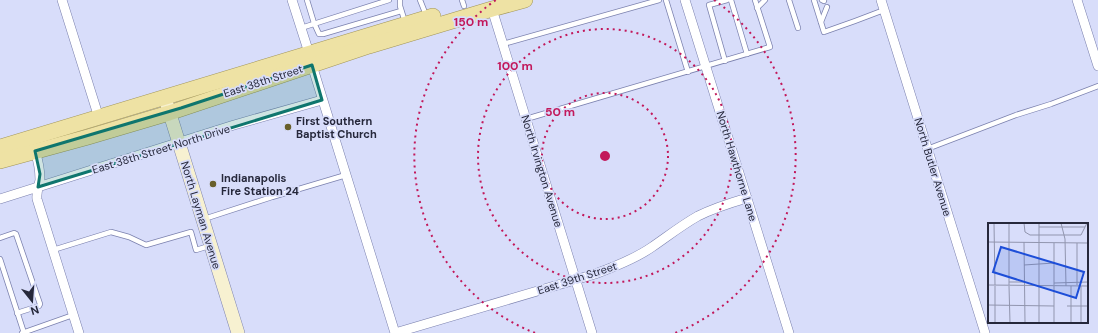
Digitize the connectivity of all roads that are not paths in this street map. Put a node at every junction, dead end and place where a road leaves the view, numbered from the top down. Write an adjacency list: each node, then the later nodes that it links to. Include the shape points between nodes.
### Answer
1 (62, 0): 41 (street)
2 (292, 0): 28 (street)
3 (307, 0): 27 (lane)
4 (390, 0): 27 (lane)
5 (400, 0): 24 (lane)
6 (420, 0): 25 (lane)
7 (525, 0): 20 (main road, East 38th Street)
8 (659, 0): 30 (lane)
9 (666, 0): 36 (lane)
10 (685, 0): 34 (street, North Hawthorne Lane)
11 (727, 0): 33 (lane, via 709,5)
12 (731, 0): 31 (lane)
13 (755, 0): 22 (lane)
14 (765, 0): 22 (lane)
15 (789, 0): 29 (lane)
16 (814, 0): 26 (lane)
17 (881, 0): 23 (street, North Butler Avenue)
18 (1077, 0): 35 (street)
19 (463, 3): 20 (main road, East 38th Street); 25 (main road, East 38th Street)
20 (489, 4): 30 (street, North Irvington Avenue); 32 (main road, East 38th Street, via 369,46)
21 (827, 7): 26 (lane)
22 (757, 8): 31 (lane, via 770,47)
23 (884, 10): 26 (lane, via 824,32); 45 (street, North Butler Avenue)
24 (403, 17): 25 (main road, East 38th Street); 27 (lane, via 323,34 319,34); 32 (main road, East 38th Street)
25 (427, 18)
26 (820, 22)
27 (314, 24): 28 (lane)
28 (300, 28): 32 (street)
29 (798, 28)
30 (503, 44): 42 (street, North Irvington Avenue)
31 (747, 54): 33 (lane)
32 (311, 59): 38 (main road, East 38th Street); 39 (street); 40 (main road, East 38th Street)
33 (725, 61): 34 (lane)
34 (706, 66): 36 (lane); 50 (street, North Hawthorne Lane)
35 (1098, 66)
36 (688, 72): 42 (lane)
37 (1098, 86): 45 (lane, via 1016,114)
38 (165, 98): 40 (street, North Layman Avenue); 41 (main road, East 38th Street)
39 (322, 100): 43 (street, East 38th Street North Drive); 48 (street)
40 (169, 113): 43 (street, North Layman Avenue); 46 (main road, East 38th Street)
41 (99, 118): 44 (main road, East 38th Street)
42 (526, 119): 57 (street, North Irvington Avenue)
43 (178, 143): 49 (street, East 38th Street North Drive); 52 (street, North Layman Avenue)
44 (0, 147)
45 (927, 149): 66 (street, North Butler Avenue)
46 (35, 151): 47 (main road, East 38th Street); 49 (street, via 40,174)
47 (0, 161)
48 (346, 175): 52 (lane); 63 (street)
49 (38, 187): 51 (street, East 38th Street North Drive); 55 (street, via 37,199)
50 (747, 198): 57 (street, East 39th Street, via 715,208 678,228 651,248 613,268); 65 (street, North Hawthorne Lane)
51 (0, 199)
52 (202, 220): 54 (street, North Layman Avenue)
53 (0, 238): 58 (lane, via 16,234 40,304)
54 (210, 246): 55 (lane, via 196,250 191,232 146,245 111,232); 62 (street, North Layman Avenue)
55 (53, 250): 59 (street)
56 (0, 259): 58 (lane)
57 (576, 280): 63 (street, East 39th Street); 64 (street, North Irvington Avenue)
58 (18, 313): 60 (lane)
59 (74, 315): 60 (lane); 61 (street)
60 (23, 333)
61 (79, 333)
62 (238, 333)
63 (395, 333)
64 (592, 333)
65 (789, 333)
66 (985, 333)

